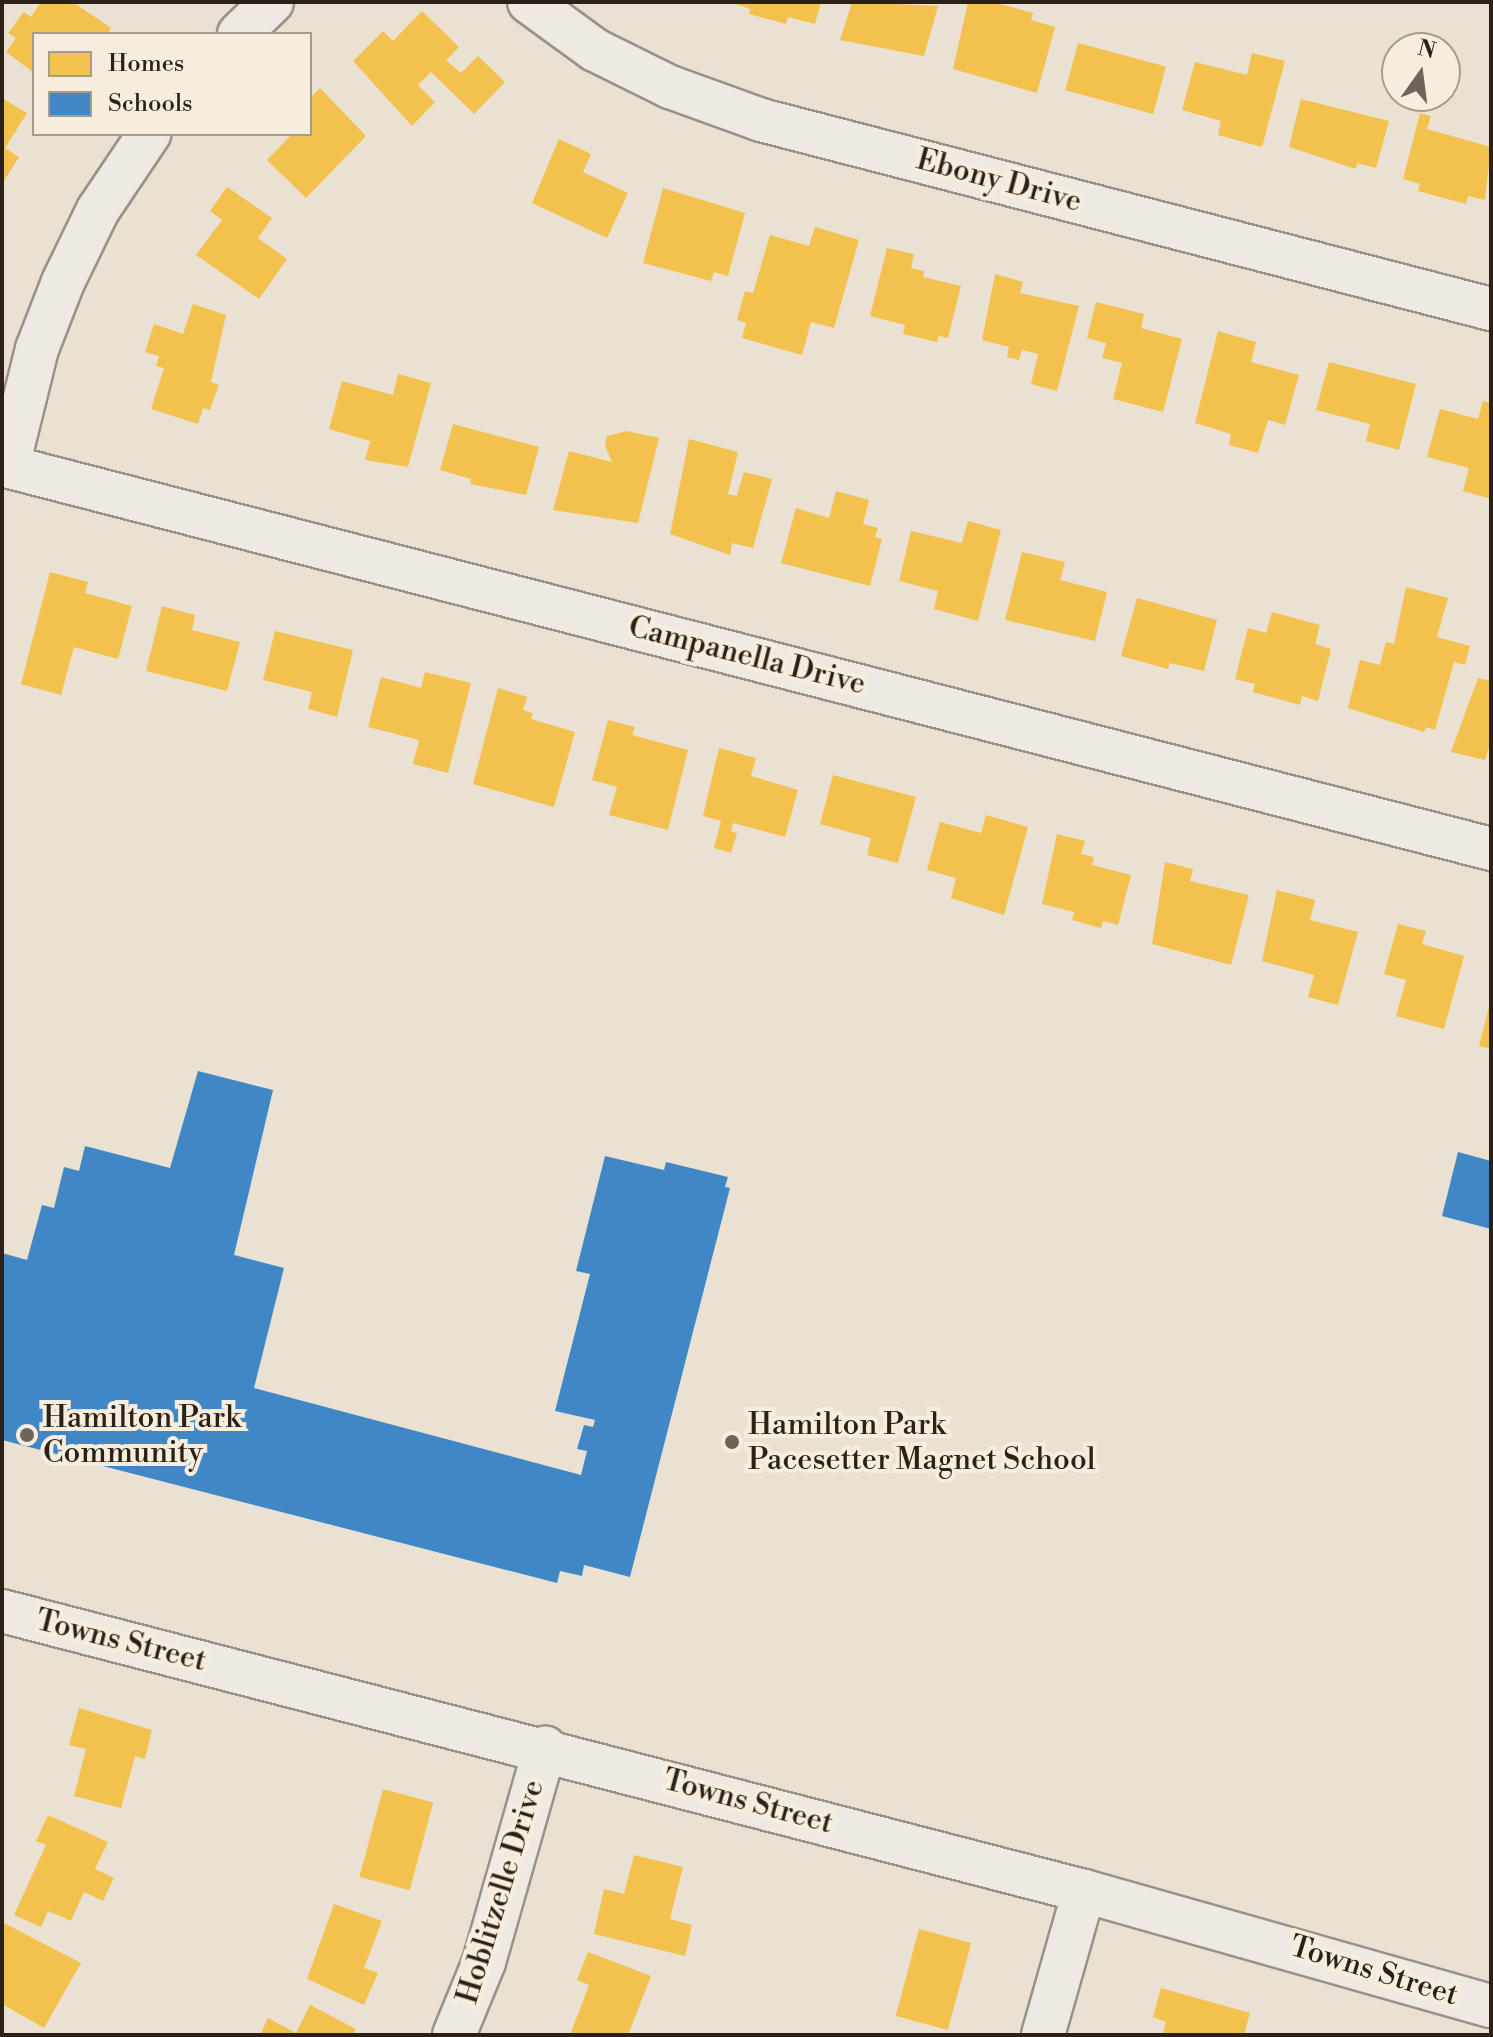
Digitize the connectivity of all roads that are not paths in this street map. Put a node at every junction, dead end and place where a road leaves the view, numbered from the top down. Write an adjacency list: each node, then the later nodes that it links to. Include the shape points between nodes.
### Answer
1 (272, 2): 3 (street)
2 (529, 2): 5 (street, Ebony Drive, via 595,50 670,87 761,120)
3 (241, 32)
4 (148, 136): 6 (street, via 98,210 63,282 37,349)
5 (1491, 309)
6 (5, 466): 7 (street, Campanella Drive)
7 (1491, 849)
8 (2, 1611): 9 (street, Towns Street)
9 (545, 1748): 10 (street, Towns Street); 12 (street, Hoblitzelle Drive, via 484,1962)
10 (1084, 1891): 11 (street, Towns Street); 13 (street)
11 (1491, 2006)
12 (454, 2035)
13 (1043, 2035)

